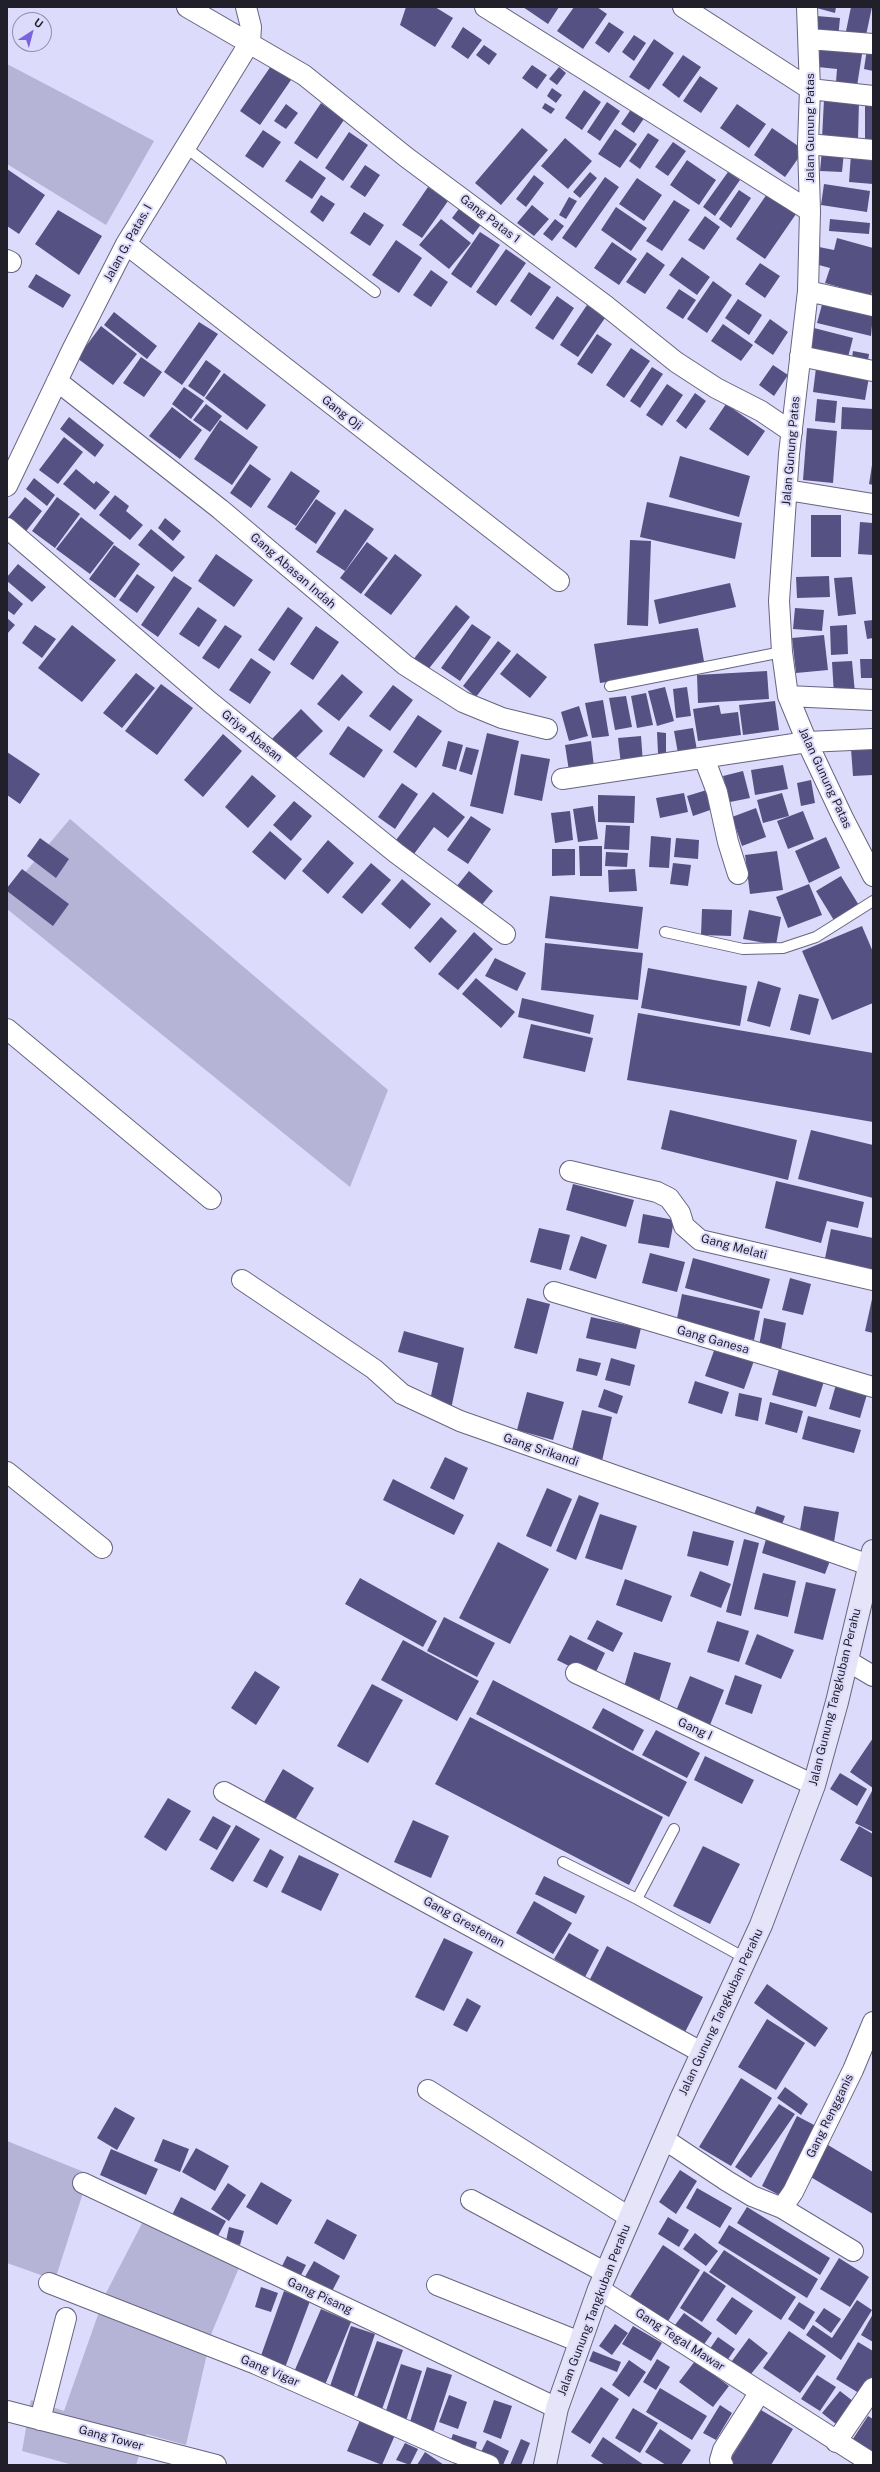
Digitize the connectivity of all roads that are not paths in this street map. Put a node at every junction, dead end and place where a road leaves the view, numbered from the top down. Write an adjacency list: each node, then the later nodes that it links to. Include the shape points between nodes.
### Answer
1 (187, 7): 7 (street, Gang Patas 1)
2 (246, 7): 7 (street, via 251,27)
3 (485, 7): 14 (street)
4 (683, 7): 9 (street)
5 (807, 7): 6 (street, Jalan Gunung Patas)
6 (809, 39): 8 (street); 9 (street, Jalan Gunung Patas)
7 (250, 42): 12 (street, Jalan G. Patas. I); 22 (street, Gang Patas 1, via 304,75 406,157 599,300 676,362)
8 (873, 44)
9 (810, 89): 10 (street); 11 (street, Jalan Gunung Patas)
10 (873, 96)
11 (808, 144): 13 (street); 14 (street, Jalan Gunung Patas)
12 (185, 147): 15 (street, Jalan G. Patas. I); 17 (lane)
13 (873, 150)
14 (810, 211): 16 (street, Jalan Gunung Patas)
15 (126, 244): 21 (street, Jalan G. Patas. I); 27 (street, Gang Oji)
16 (808, 291): 18 (street); 19 (street, Jalan Gunung Patas)
17 (375, 292)
18 (873, 306)
19 (800, 356): 20 (street); 22 (street, Jalan Gunung Patas)
20 (873, 371)
21 (57, 381): 23 (street, Jalan G. Patas. I); 32 (street, Gang Abasan Indah, via 220,509 405,665 463,702 502,718)
22 (792, 432): 24 (street, Jalan Gunung Patas)
23 (7, 486)
24 (787, 490): 25 (street); 28 (street, Jalan Gunung Patas, via 779,601)
25 (873, 504)
26 (7, 528): 41 (street, Griya Abasan, via 210,702 396,853)
27 (559, 581)
28 (782, 652): 29 (lane); 30 (street, Jalan Gunung Patas)
29 (610, 686)
30 (788, 696): 31 (street); 34 (street, Jalan Gunung Patas)
31 (873, 700)
32 (547, 729)
33 (873, 739): 34 (street)
34 (808, 742): 35 (street); 38 (street, Jalan Gunung Patas)
35 (704, 758): 36 (street); 37 (street, via 717,792)
36 (562, 779)
37 (738, 874)
38 (873, 876)
39 (873, 901): 40 (lane, via 816,936 783,948 743,949)
40 (665, 932)
41 (505, 934)
42 (7, 1029): 44 (street)
43 (570, 1171): 46 (street, Gang Melati, via 657,1192 669,1198 680,1213 684,1226 700,1240)
44 (211, 1199)
45 (242, 1280): 51 (street, Gang Srikandi, via 374,1369 402,1394 460,1421)
46 (873, 1280)
47 (554, 1292): 48 (street, Gang Ganesa)
48 (873, 1387)
49 (7, 1472): 50 (street)
50 (102, 1548)
51 (871, 1558): 52 (street, Jalan Gunung Tangkuban Perahu)
52 (846, 1660): 54 (street); 55 (street, Jalan Gunung Tangkuban Perahu)
53 (576, 1673): 55 (street, Gang I)
54 (873, 1676)
55 (814, 1785): 60 (street, Jalan Gunung Tangkuban Perahu, via 781,1875)
56 (224, 1792): 62 (street, Gang Grestenan)
57 (674, 1829): 59 (lane)
58 (563, 1862): 59 (lane)
59 (636, 1898): 60 (lane)
60 (745, 1958): 62 (street, Jalan Gunung Tangkuban Perahu)
61 (873, 2022): 67 (street, Gang Rengganis, via 853,2070 793,2192)
62 (703, 2053): 64 (street, Jalan Gunung Tangkuban Perahu)
63 (428, 2090): 68 (street)
64 (664, 2139): 67 (street, via 752,2196); 68 (street, Jalan Gunung Tangkuban Perahu)
65 (83, 2183): 77 (street, Gang Pisang)
66 (470, 2200): 70 (street, Gang Tegal Mawar)
67 (782, 2208): 69 (street)
68 (629, 2217): 70 (street, Jalan Gunung Tangkuban Perahu)
69 (853, 2251)
70 (602, 2281): 74 (street, Jalan Gunung Tangkuban Perahu); 76 (street, Gang Tegal Mawar)
71 (49, 2283): 83 (street, Gang Vigar, via 256,2364 457,2454)
72 (437, 2285): 74 (street)
73 (66, 2318): 79 (street)
74 (580, 2342): 77 (street, Jalan Gunung Tangkuban Perahu)
75 (873, 2388): 80 (street)
76 (760, 2392): 80 (street, Gang Tegal Mawar); 85 (street, via 723,2450 720,2460)
77 (557, 2408): 84 (street, Jalan Gunung Tangkuban Perahu)
78 (7, 2411): 79 (street, Gang Tower)
79 (40, 2420): 82 (street, Gang Tower)
80 (836, 2442): 81 (street, Gang Tegal Mawar)
81 (873, 2464)
82 (216, 2465)
83 (489, 2465)
84 (545, 2465)
85 (723, 2465)

